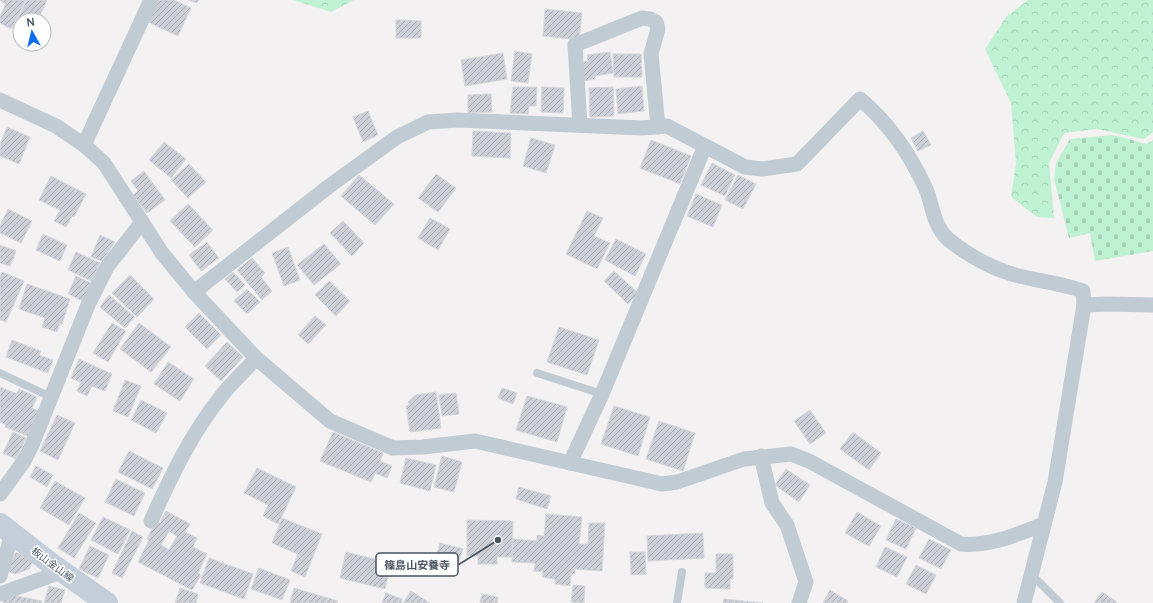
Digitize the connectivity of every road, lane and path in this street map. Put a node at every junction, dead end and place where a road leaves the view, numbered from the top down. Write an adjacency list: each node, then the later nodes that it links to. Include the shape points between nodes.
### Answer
1 (151, 0): 5 (street)
2 (0, 100): 5 (street, via 56,126)
3 (580, 125): 4 (street); 4 (street, via 575,46 642,18 656,22 658,29 651,54); 8 (street, via 447,120 417,126 397,137 328,187)
4 (658, 127): 6 (street, via 667,126)
5 (84, 145): 7 (street, via 104,163)
6 (705, 146): 10 (street, via 745,167 762,169 797,164 860,99 895,134 908,153 927,193 940,230 948,239 1003,270 1083,291); 14 (street)
7 (142, 222): 8 (street, via 162,253); 15 (street, via 107,267 88,305)
8 (194, 292): 11 (street)
9 (1153, 305): 10 (street)
10 (1084, 306): 20 (street, via 1055,482)
11 (256, 358): 17 (street, via 330,420 393,448 475,441); 19 (street, via 205,418 176,465)
12 (0, 373): 15 (lane)
13 (537, 373): 14 (lane)
14 (602, 394): 17 (street)
15 (51, 397): 18 (street, via 24,461)
16 (761, 456): 17 (street, via 727,464 670,484); 20 (street, via 790,454 809,461 961,544 1005,539); 29 (street, via 772,503 787,525 806,582)
17 (570, 463)
18 (0, 494)
19 (151, 521)
20 (1044, 524): 24 (street)
21 (6, 529): 22 (main road, 板山金山線); 25 (street)
22 (61, 572): 26 (street); 27 (main road, 板山金山線)
23 (682, 572): 28 (lane)
24 (1032, 575): 30 (street); 31 (lane)
25 (0, 576)
26 (0, 594)
27 (107, 603)
28 (677, 603)
29 (799, 603)
30 (1024, 603)
31 (1060, 603)

